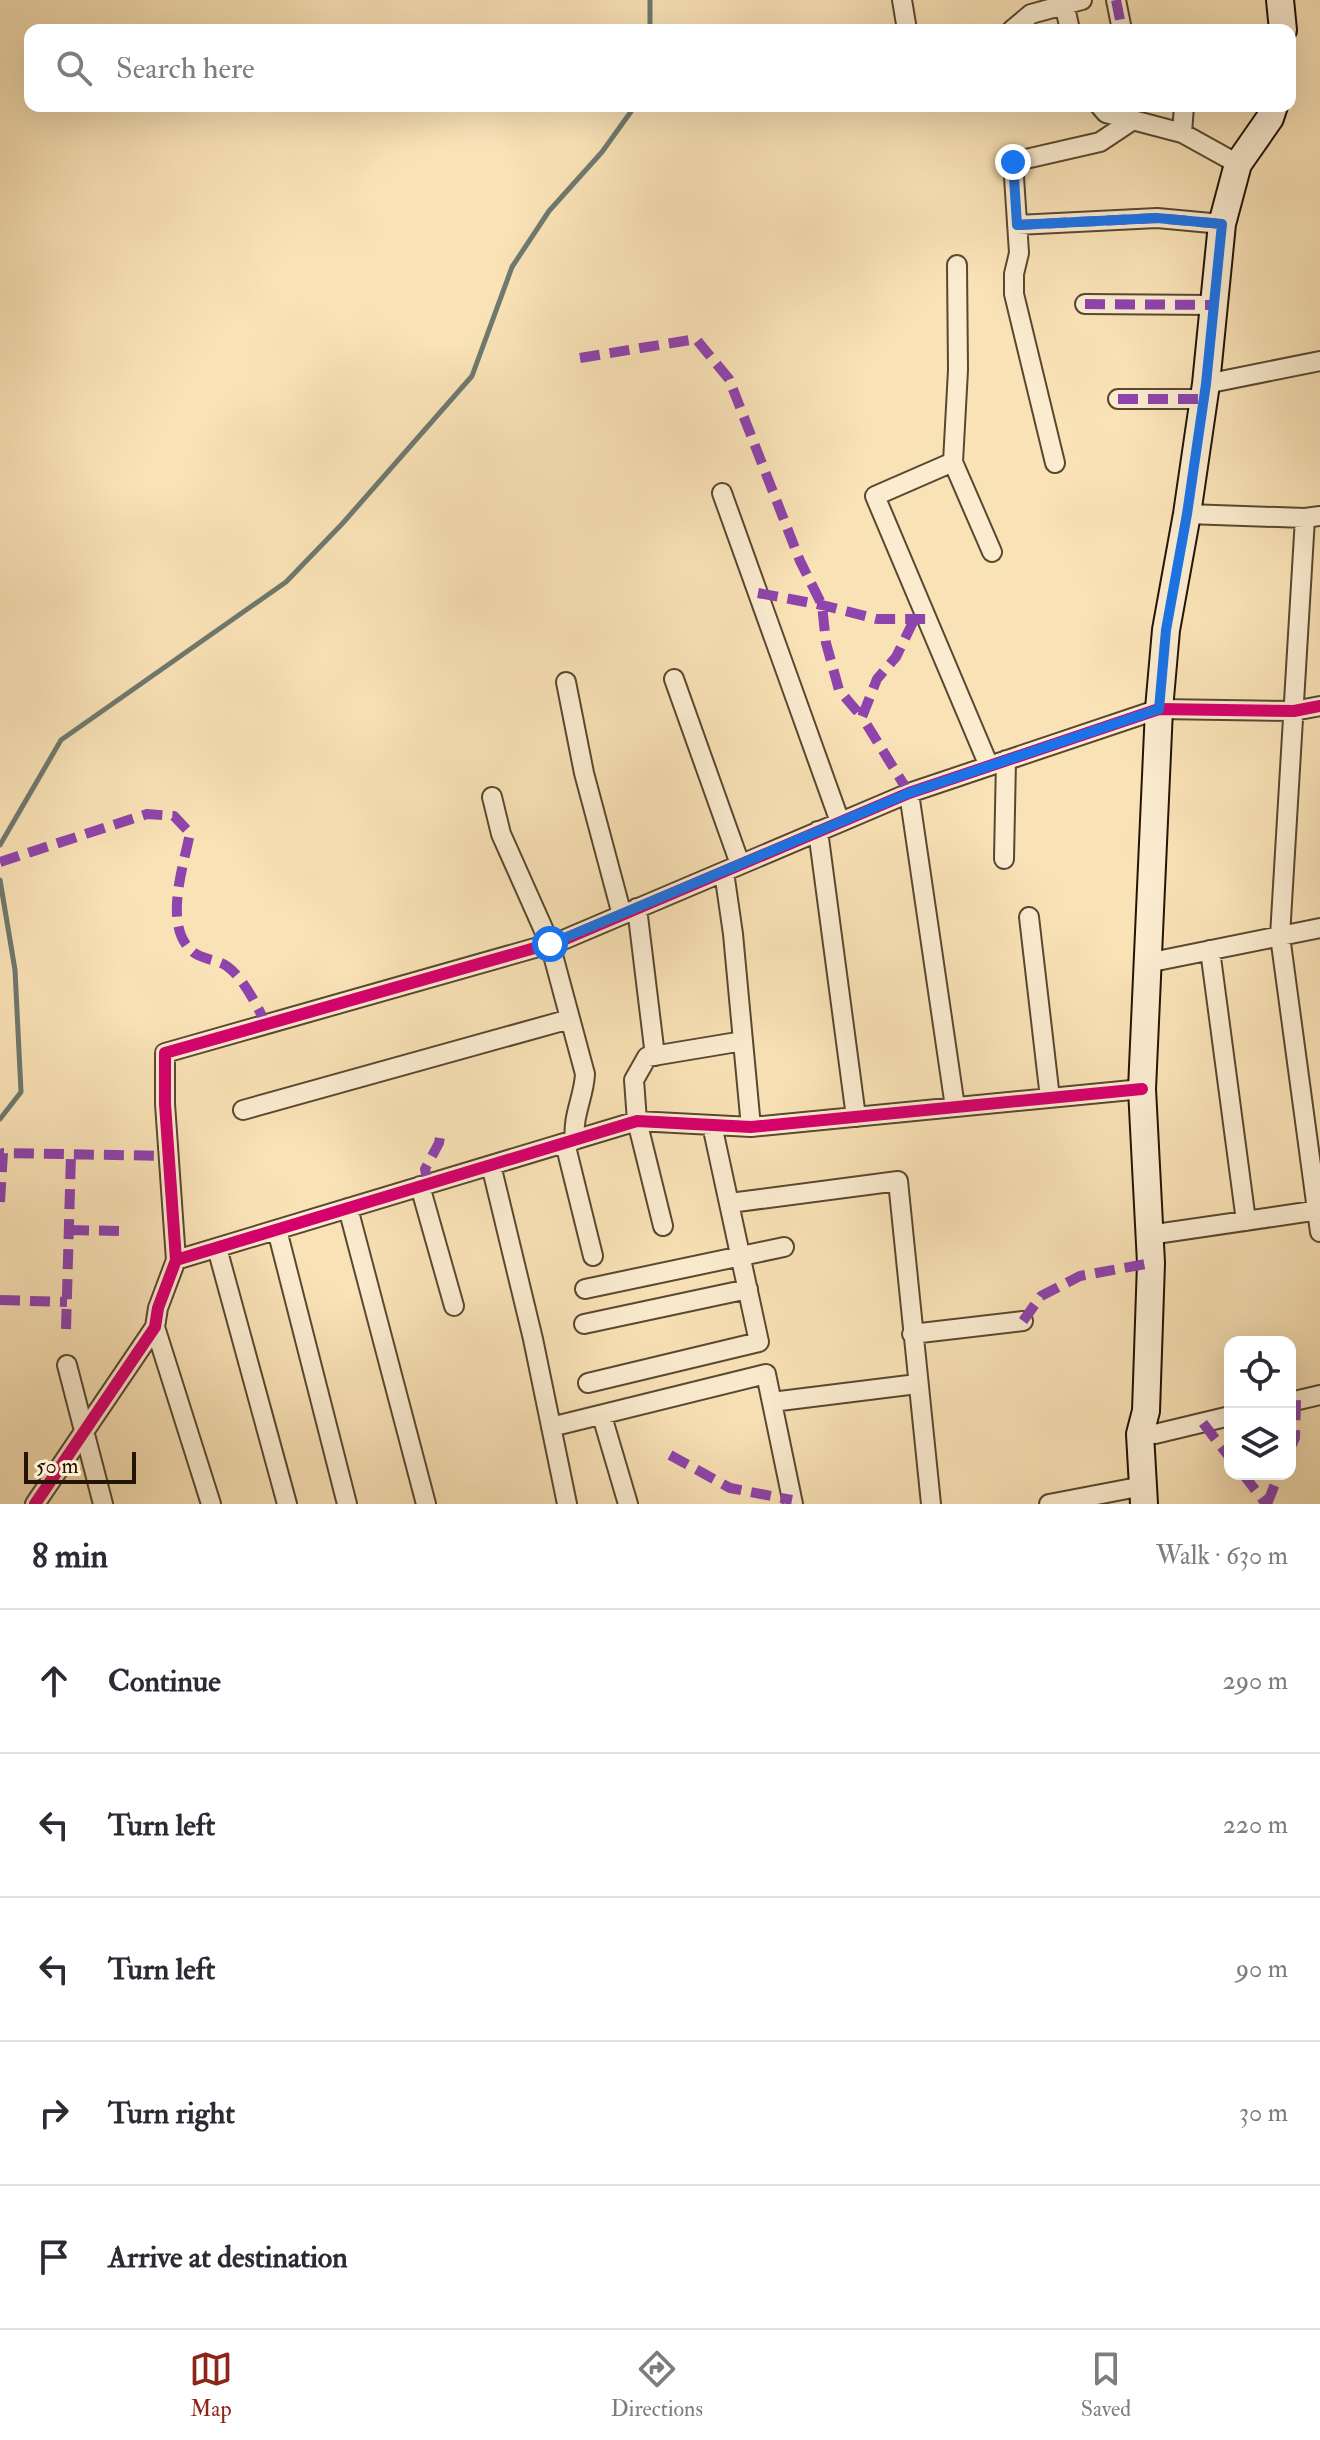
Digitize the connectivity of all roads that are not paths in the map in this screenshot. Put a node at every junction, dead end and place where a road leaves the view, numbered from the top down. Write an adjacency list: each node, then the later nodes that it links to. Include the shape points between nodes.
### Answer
1 (902, 0): 5 (street)
2 (1116, 0): 8 (street)
3 (1280, 0): 9 (main road)
4 (1073, 2): 6 (street, via 1031,14); 7 (street)
5 (906, 24)
6 (1019, 24)
7 (1071, 24)
8 (1121, 24)
9 (1282, 24)
10 (1105, 112): 13 (street)
11 (1184, 112): 14 (street)
12 (1272, 112): 15 (main road)
13 (1133, 120): 14 (street); 17 (street, via 1100,142 1013,162)
14 (1182, 133): 15 (street)
15 (1238, 164): 16 (main road)
16 (1222, 224): 17 (street, via 1157,218); 20 (main road)
17 (1017, 225): 25 (street, via 1014,294)
18 (957, 265): 24 (street)
19 (1085, 304): 20 (street)
20 (1214, 305): 22 (main road)
21 (1320, 361): 22 (street)
22 (1205, 392): 23 (street); 27 (main road)
23 (1118, 399)
24 (953, 462): 29 (street); 35 (street, via 875,496)
25 (1055, 463)
26 (722, 493): 38 (street)
27 (1187, 514): 28 (street); 33 (main road, via 1166,630)
28 (1313, 517): 34 (street)
29 (992, 552)
30 (674, 679): 41 (street)
31 (566, 682): 42 (street, via 584,773)
32 (1320, 706): 34 (street)
33 (1159, 709): 34 (street); 35 (street); 48 (main road)
34 (1294, 711): 45 (street)
35 (998, 763): 36 (street); 40 (street)
36 (909, 793): 38 (street); 54 (street)
37 (492, 797): 46 (street, via 501,834)
38 (840, 822): 39 (street)
39 (818, 831): 41 (street); 56 (street)
40 (1004, 859)
41 (732, 868): 42 (street); 50 (street)
42 (630, 912): 46 (street); 51 (street)
43 (1029, 917): 53 (street)
44 (1320, 928): 45 (street)
45 (1280, 936): 47 (street); 65 (street)
46 (550, 944): 49 (street); 75 (street, via 165,1053)
47 (1210, 950): 48 (street); 66 (street)
48 (1147, 963): 52 (main road)
49 (570, 1019): 55 (street); 60 (street, via 585,1074)
50 (743, 1041): 51 (street); 59 (street)
51 (655, 1056): 57 (street, via 647,1057 634,1080)
52 (1142, 1089): 53 (street); 70 (main road)
53 (1050, 1098): 54 (street)
54 (955, 1107): 56 (street)
55 (243, 1110)
56 (856, 1117): 59 (street)
57 (637, 1121): 58 (street); 60 (street); 67 (street)
58 (712, 1125): 59 (street); 63 (street)
59 (751, 1127)
60 (570, 1141): 61 (street); 73 (street)
61 (491, 1165): 62 (street); 92 (street)
62 (420, 1186): 64 (street); 78 (street)
63 (730, 1203): 74 (street); 82 (street, via 898,1181)
64 (348, 1208): 68 (street); 100 (street)
65 (1318, 1210): 66 (street); 69 (street)
66 (1246, 1221): 70 (street)
67 (663, 1226)
68 (277, 1230): 72 (street); 99 (street)
69 (1320, 1232)
70 (1149, 1235): 91 (main road)
71 (784, 1247): 74 (street)
72 (217, 1248): 75 (street); 98 (street)
73 (593, 1256)
74 (741, 1257): 76 (street); 77 (street)
75 (176, 1260): 81 (street)
76 (585, 1289)
77 (748, 1289): 80 (street); 84 (street, via 759,1342)
78 (454, 1306)
79 (1023, 1321): 82 (street)
80 (584, 1324)
81 (155, 1327): 93 (street); 97 (street)
82 (912, 1334): 85 (street)
83 (67, 1365): 93 (street)
84 (588, 1383)
85 (917, 1384): 88 (street); 104 (street)
86 (1320, 1395): 87 (street)
87 (1296, 1401)
88 (772, 1402): 89 (street, via 766,1374); 103 (street)
89 (602, 1416): 92 (street); 102 (street)
90 (1224, 1416): 91 (street)
91 (1151, 1422): 94 (main road, via 1140,1434)
92 (551, 1427): 101 (street)
93 (84, 1431): 95 (street); 96 (street)
94 (1149, 1498): 105 (street)
95 (35, 1504)
96 (103, 1504)
97 (211, 1504)
98 (287, 1504)
99 (347, 1504)
100 (426, 1504)
101 (567, 1504)
102 (628, 1504)
103 (793, 1504)
104 (931, 1504)
105 (1049, 1504)

